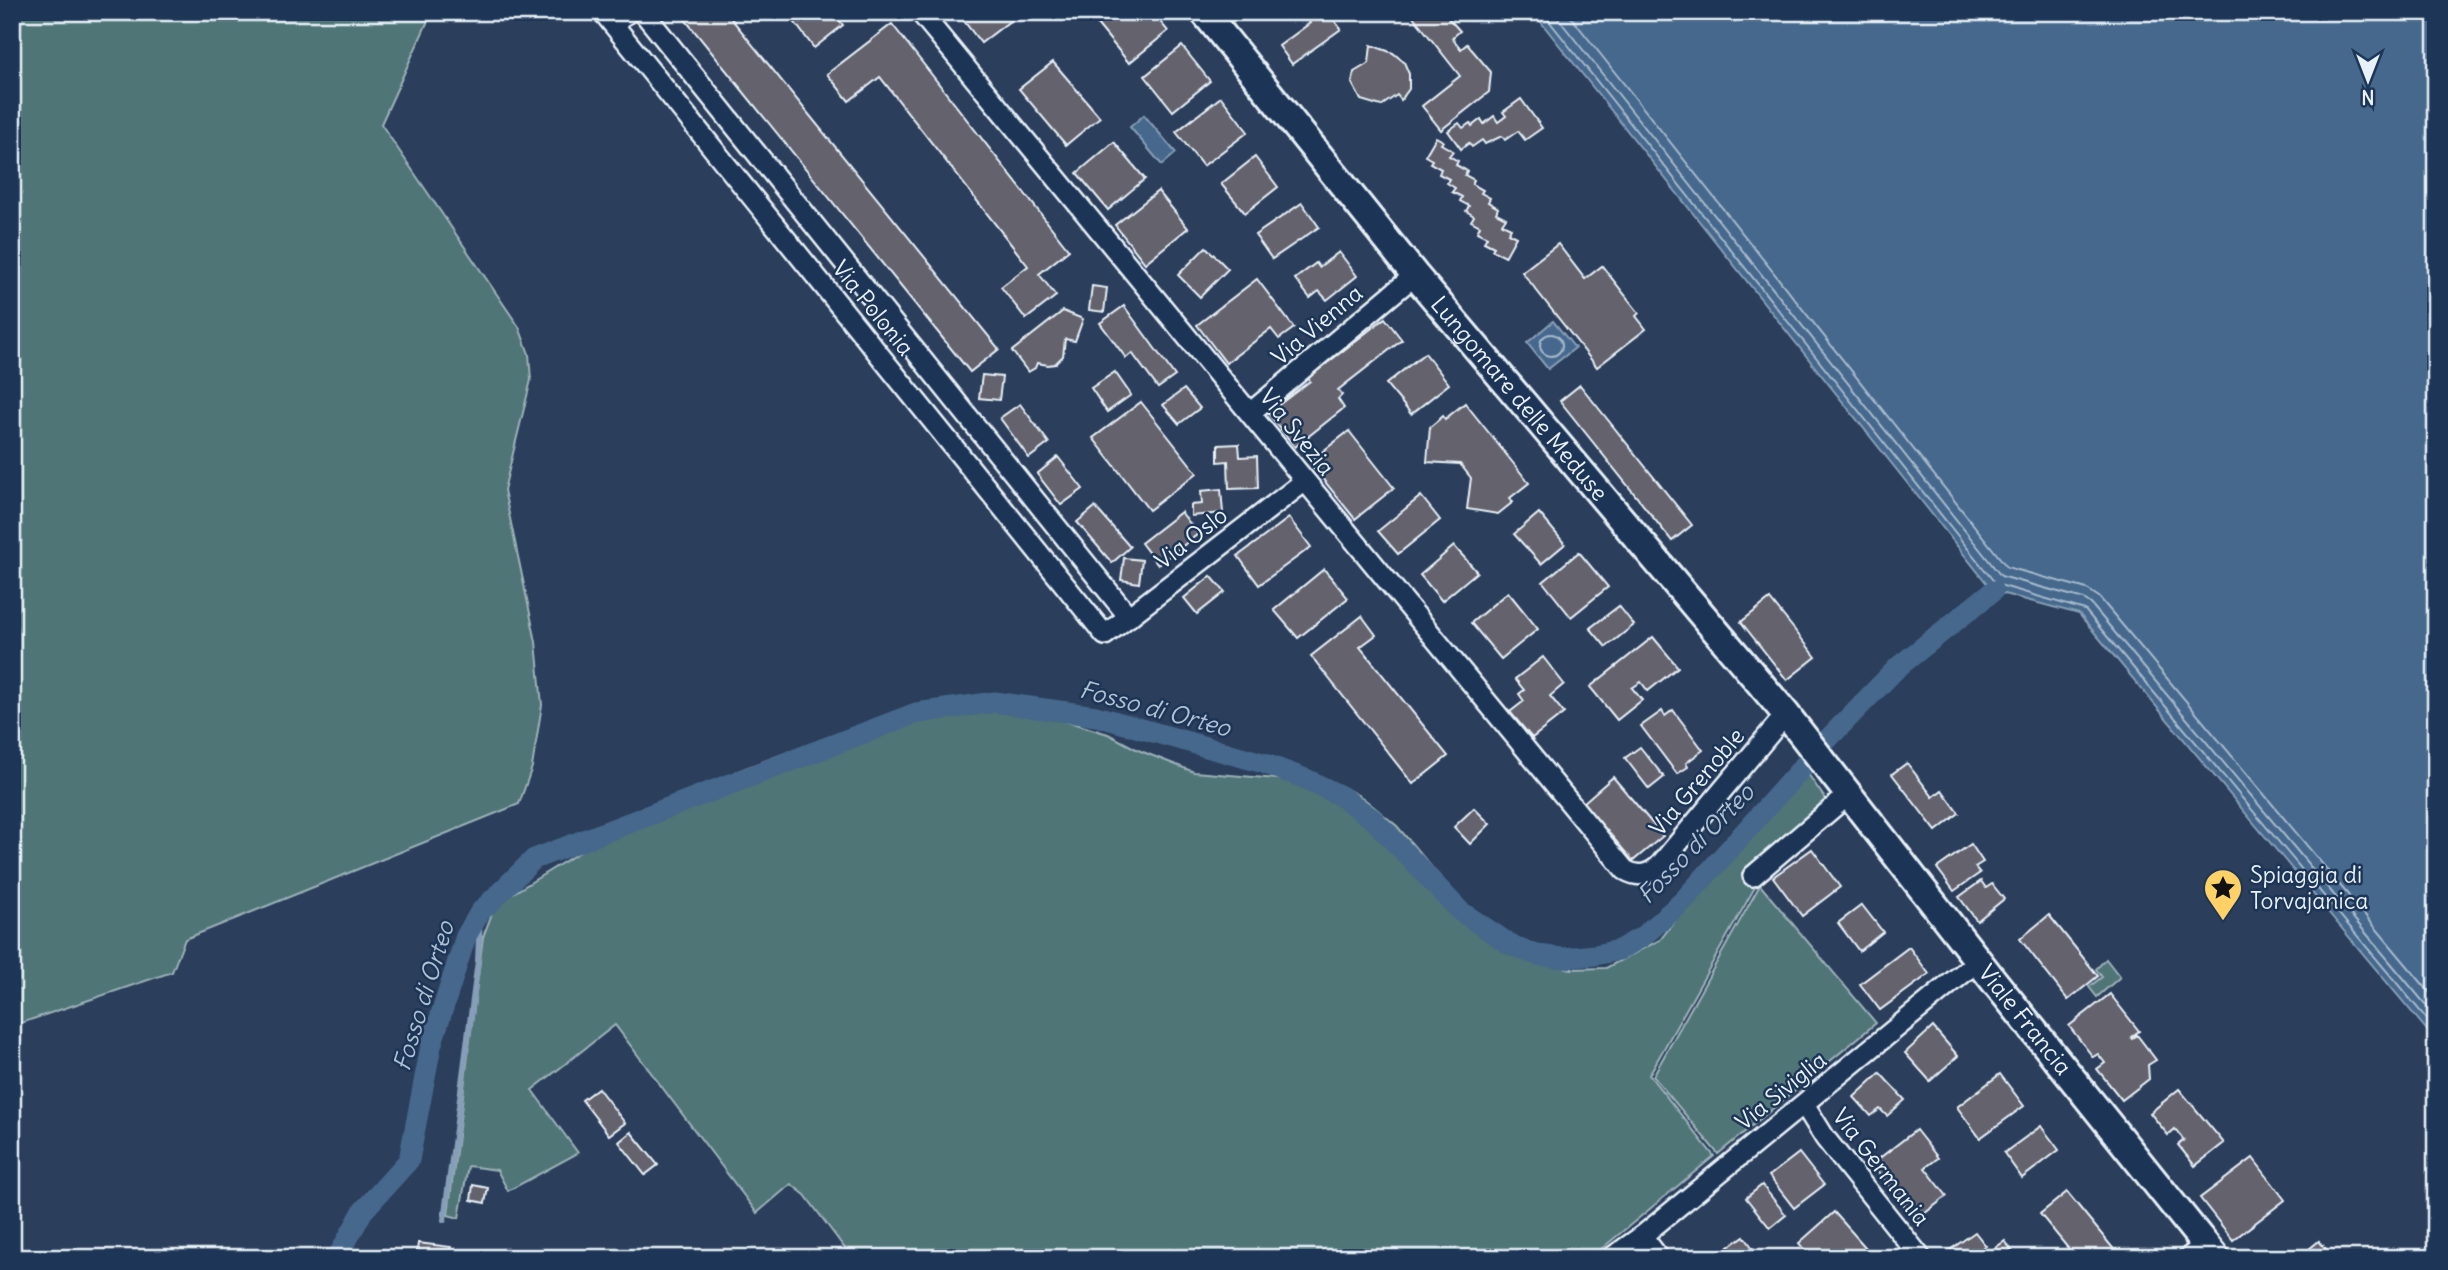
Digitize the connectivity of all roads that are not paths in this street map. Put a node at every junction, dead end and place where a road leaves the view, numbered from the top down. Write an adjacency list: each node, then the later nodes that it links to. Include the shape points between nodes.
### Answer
1 (643, 12): 8 (street, Via Polonia)
2 (920, 12): 6 (street, Via Svezia)
3 (1204, 12): 5 (main road, Lungomare delle Meduse)
4 (615, 16): 9 (street, Via Polonia)
5 (1415, 275): 6 (street, Via Vienna); 10 (main road, Lungomare delle Meduse)
6 (1250, 413): 7 (street, Via Svezia)
7 (1305, 481): 8 (street, Via Oslo); 12 (street, Via Svezia, via 1622,867)
8 (1129, 617): 9 (street, Via Oslo)
9 (1105, 635)
10 (1790, 718): 11 (main road, Lungomare delle Meduse); 12 (street, Via Grenoble, via 1659,866)
11 (1843, 788): 13 (street); 14 (main road, Viale Francia)
12 (1641, 875)
13 (1754, 876)
14 (1979, 960): 15 (street, Via Siviglia); 17 (main road, Viale Francia)
15 (1804, 1104): 16 (street, Via Siviglia); 20 (street, Via Germania, via 1825,1138)
16 (1642, 1236): 18 (street, Via Siviglia); 19 (street)
17 (2203, 1253)
18 (1611, 1258)
19 (1659, 1258)
20 (1921, 1258)

